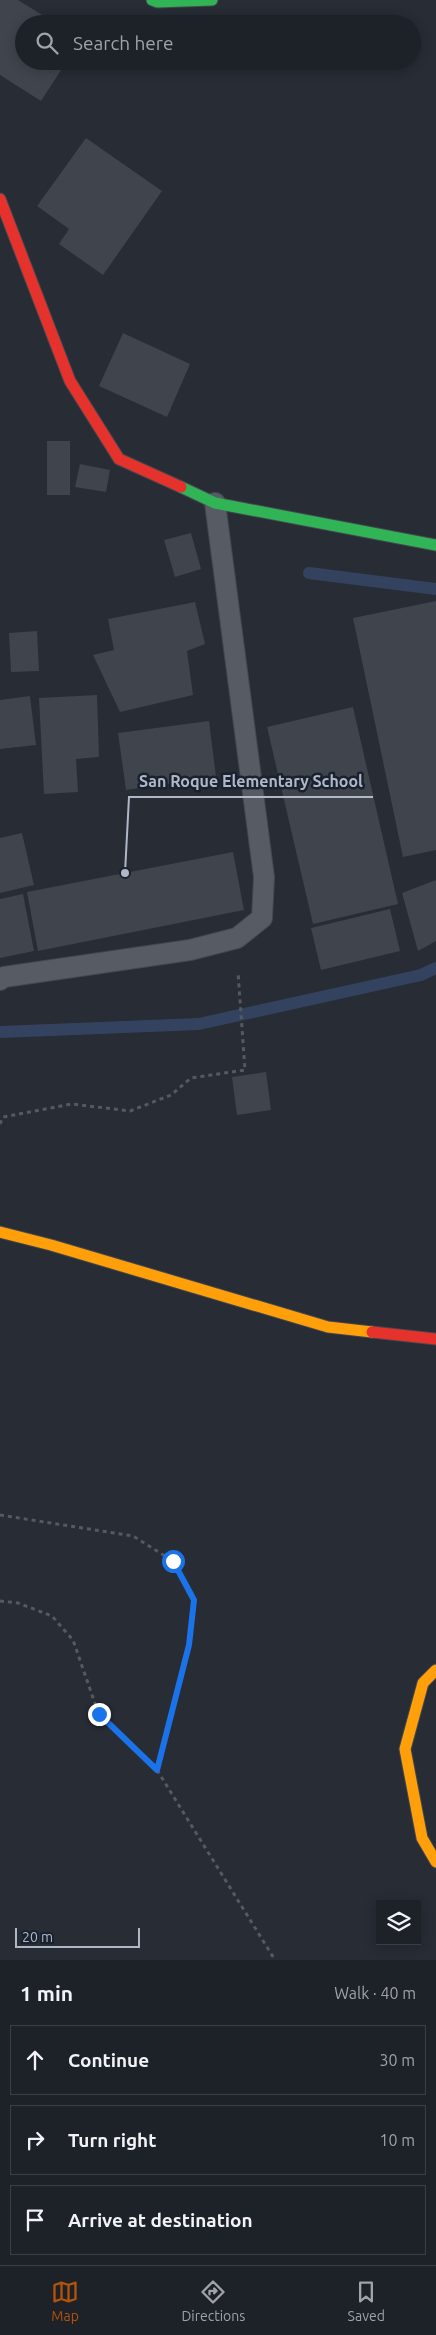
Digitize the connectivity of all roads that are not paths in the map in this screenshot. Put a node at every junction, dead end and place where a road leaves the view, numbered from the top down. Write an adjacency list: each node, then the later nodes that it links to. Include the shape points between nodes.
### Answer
1 (152, 0): 2 (street)
2 (212, 0)
3 (0, 199): 4 (street, via 70,381 119,459)
4 (215, 503): 5 (street); 6 (lane, via 264,877 262,918 237,938 190,950)
5 (436, 545)
6 (0, 980)
7 (0, 1232): 8 (street, via 328,1327)
8 (436, 1340)
9 (436, 1670): 10 (street, via 423,1682 405,1749 422,1838)
10 (436, 1862)

